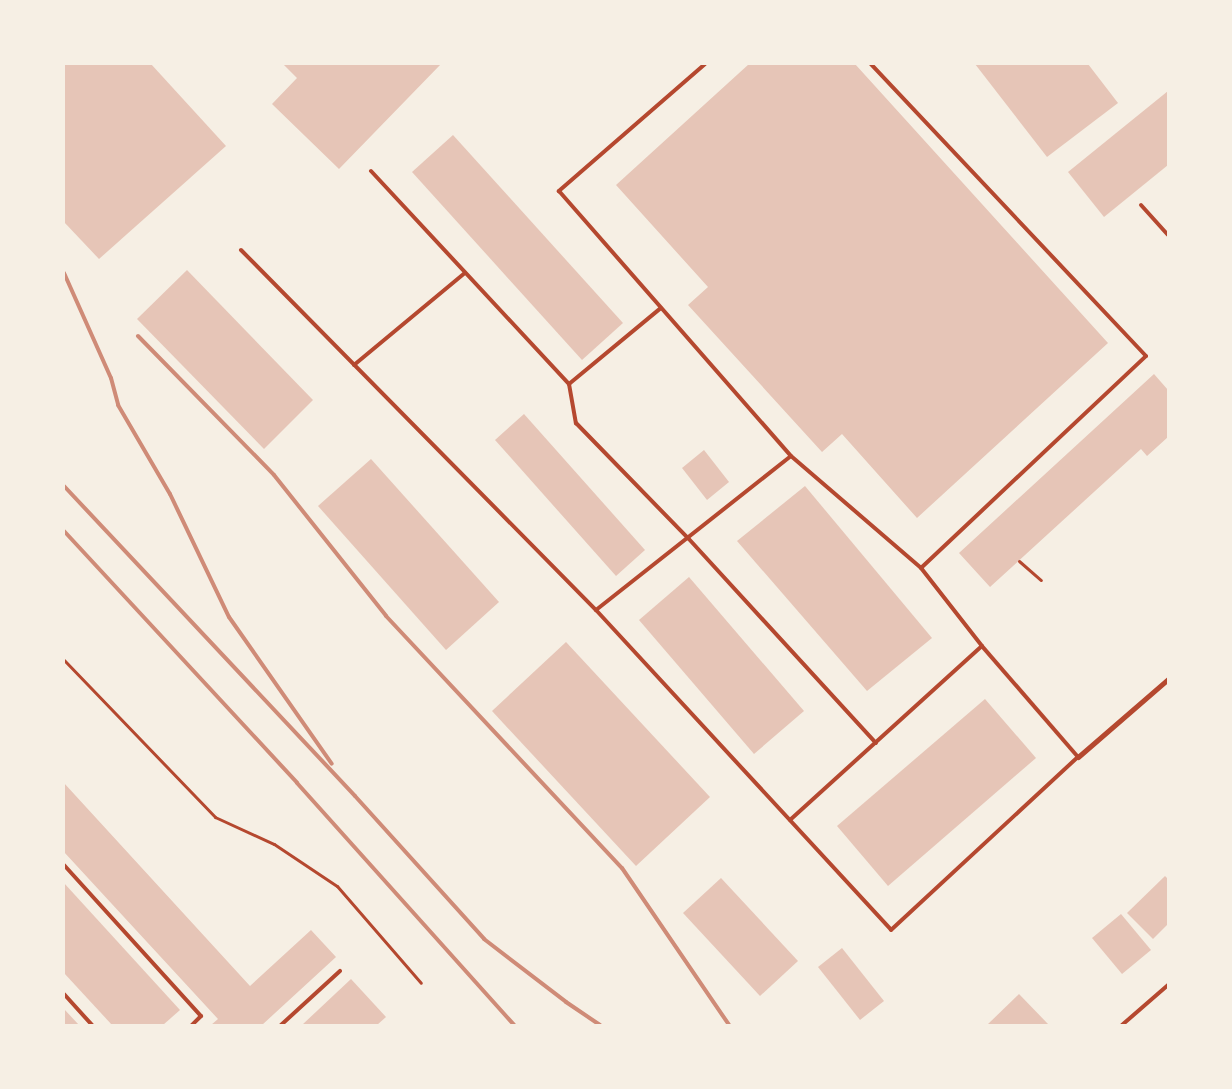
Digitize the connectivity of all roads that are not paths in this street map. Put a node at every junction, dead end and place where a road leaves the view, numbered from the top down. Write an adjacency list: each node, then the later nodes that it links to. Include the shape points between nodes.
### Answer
1 (705, 64): 8 (lane, via 559,191)
2 (871, 64): 13 (lane, via 1146,356)
3 (370, 171): 7 (lane)
4 (1141, 205): 5 (lane)
5 (1168, 235)
6 (241, 250): 9 (lane)
7 (465, 273): 9 (lane); 10 (lane)
8 (661, 308): 10 (lane); 11 (lane)
9 (354, 365): 14 (lane)
10 (568, 384): 12 (lane, via 576,423)
11 (791, 456): 12 (lane); 13 (lane)
12 (688, 538): 14 (lane); 17 (lane)
13 (921, 568): 15 (lane)
14 (596, 610): 19 (lane)
15 (982, 646): 17 (lane); 18 (lane)
16 (1168, 679): 18 (street)
17 (876, 743): 19 (lane)
18 (1078, 757): 19 (lane, via 891,930)
19 (790, 820)
20 (64, 865): 25 (lane, via 201,1016)
21 (340, 971): 26 (lane)
22 (1168, 985): 27 (lane)
23 (64, 994): 24 (lane)
24 (92, 1025)
25 (192, 1025)
26 (281, 1025)
27 (1122, 1025)

